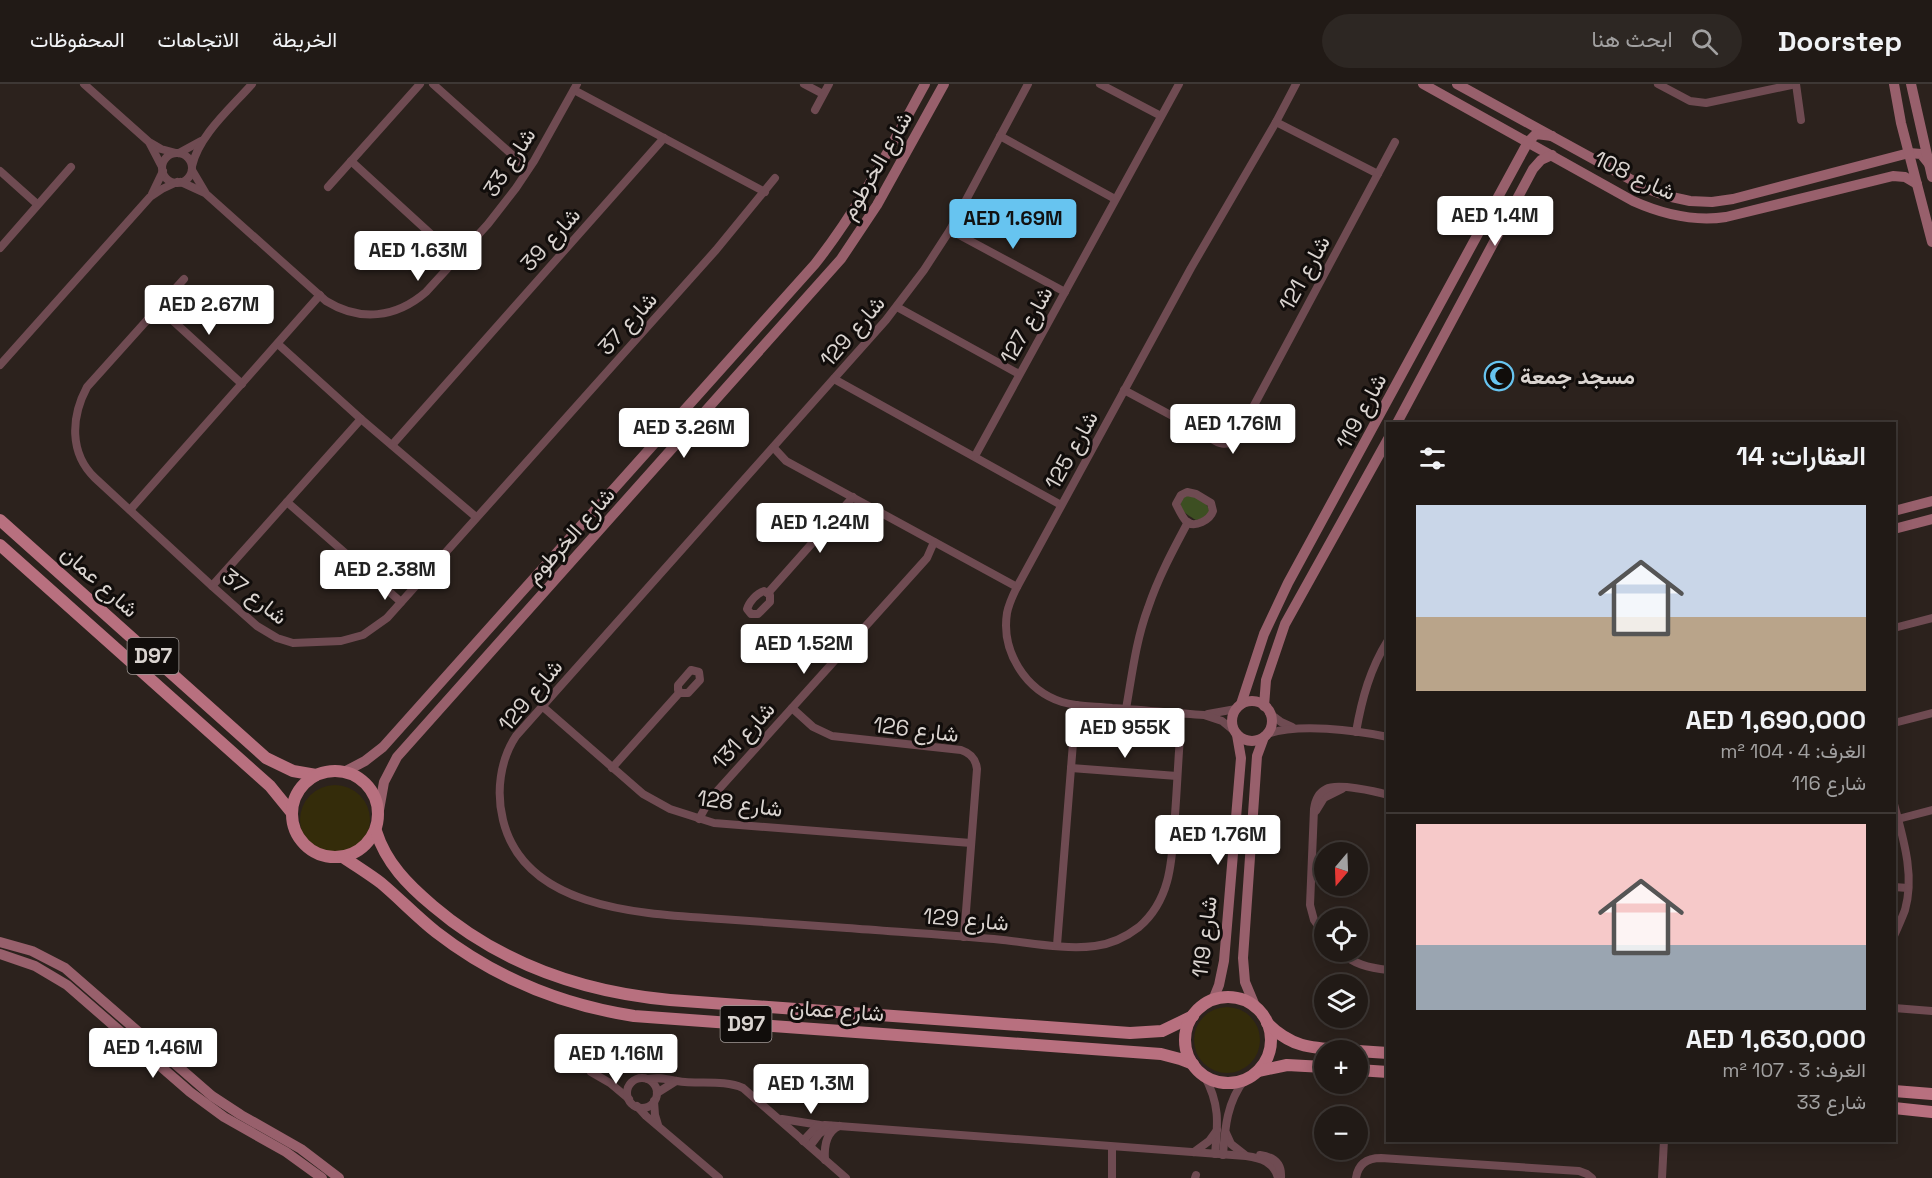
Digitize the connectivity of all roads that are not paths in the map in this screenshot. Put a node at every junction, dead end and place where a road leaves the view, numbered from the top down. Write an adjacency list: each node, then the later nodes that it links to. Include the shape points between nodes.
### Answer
1 (84, 84): 29 (street)
2 (252, 84): 27 (street)
3 (420, 84): 35 (street)
4 (433, 84): 40 (street)
5 (804, 84): 20 (street)
6 (829, 84): 20 (street)
7 (925, 84): 117 (street, شارع الخرطوم, via 861,199 815,264 383,747)
8 (944, 84): 121 (street, شارع الخرطوم, via 878,205 842,259 397,757 384,782)
9 (1028, 84): 25 (street, شارع 129)
10 (1101, 84): 22 (street)
11 (1179, 84): 22 (street, شارع 127)
12 (1296, 84): 24 (street, شارع 125)
13 (1423, 84): 31 (street, شارع 108)
14 (1457, 84): 26 (street, شارع 108)
15 (1658, 84): 16 (street, via 1690,101 1706,103)
16 (1796, 84): 23 (street)
17 (1894, 84): 33 (street)
18 (1911, 84): 36 (street)
19 (575, 87): 28 (street); 40 (street, شارع 33)
20 (823, 94): 21 (street)
21 (814, 110)
22 (1161, 116): 52 (street, شارع 127)
23 (1801, 120)
24 (1276, 122): 42 (street); 71 (street, شارع 125)
25 (1000, 136): 52 (street); 55 (street, شارع 129)
26 (1551, 136): 31 (street, via 1536,134); 46 (street, شارع 108, via 1640,185 1678,199 1723,201)
27 (204, 138): 32 (street); 38 (street)
28 (664, 138): 49 (street); 75 (street, شارع 39)
29 (149, 142): 32 (street); 39 (street)
30 (1395, 142): 42 (street, شارع 121)
31 (1528, 142): 34 (street, شارع 108); 58 (street, شارع 119)
32 (178, 153): 38 (street, via 186,156); 39 (street, via 168,156)
33 (1909, 153): 36 (street, via 1921,154); 46 (street, شارع 108); 47 (street)
34 (1551, 155): 53 (street, شارع 108, via 1633,201 1681,217 1726,217); 61 (street, شارع 119, via 1533,169)
35 (351, 161): 48 (street); 59 (street)
36 (1929, 164): 43 (street)
37 (71, 167): 54 (street)
38 (192, 168): 45 (street, via 189,176); 50 (street, شارع 33)
39 (163, 169): 45 (street, via 166,178); 51 (street)
40 (528, 170): 59 (street, شارع 33)
41 (0, 171): 54 (street)
42 (1378, 174): 71 (street, شارع 121, via 1245,421 1234,434 1221,438 1206,434)
43 (1932, 177)
44 (775, 178): 49 (street, شارع 37)
45 (179, 182): 50 (street, شارع 33); 51 (street)
46 (1797, 183): 53 (street, via 1801,193)
47 (1917, 184): 53 (street, شارع 108, via 1893,176); 56 (street)
48 (328, 187)
49 (765, 192): 85 (street, شارع 37)
50 (206, 193): 63 (street, شارع 33)
51 (150, 197): 67 (street)
52 (1116, 200): 62 (street, شارع 127)
53 (1787, 202)
54 (37, 204): 57 (street)
55 (950, 230): 62 (street); 64 (street, شارع 129)
56 (1932, 242)
57 (0, 248)
58 (1471, 248): 61 (street, via 1479,246 1482,250); 72 (street, شارع 119)
59 (457, 258): 63 (street, شارع 33, via 419,298 387,314 352,313)
60 (184, 279): 65 (street, شارع 37)
61 (1471, 284): 74 (street, شارع 119)
62 (1065, 292): 68 (street, شارع 127)
63 (320, 296): 66 (street)
64 (897, 307): 68 (street); 69 (street, شارع 129)
65 (159, 308): 70 (street); 83 (street, شارع 37, via 87,387 75,420 76,441 85,467)
66 (278, 344): 70 (street); 73 (street)
67 (0, 365)
68 (1020, 374): 78 (street, شارع 127)
69 (834, 379): 76 (street, شارع 129); 78 (street)
70 (242, 384): 83 (street)
71 (1125, 390): 82 (street, شارع 125)
72 (1386, 405): 77 (street, via 1375,437 1376,446); 102 (street, شارع 119, via 1272,615)
73 (361, 419): 75 (street); 81 (street)
74 (1397, 422)
75 (392, 445): 85 (street)
76 (774, 448): 79 (street, via 786,460); 101 (street, شارع 129)
77 (1384, 452): 105 (street, شارع 119, via 1285,624 1266,680)
78 (975, 456): 82 (street)
79 (853, 497): 90 (street); 94 (street)
80 (1932, 501): 84 (street)
81 (287, 502): 92 (street); 95 (street)
82 (1061, 505): 93 (street, شارع 125)
83 (130, 510): 92 (street, شارع 37)
84 (1896, 510)
85 (476, 517): 95 (street, شارع 37)
86 (1932, 519): 89 (street)
87 (0, 520): 118 (main road, شارع عمان / D97, via 266,758 293,771)
88 (1188, 522): 88 (street, via 1204,522 1213,511 1211,503 1191,492 1181,495 1176,504); 104 (street, via 1147,609)
89 (1896, 528)
90 (934, 542): 93 (street); 103 (street, شارع 131, via 927,558)
91 (0, 545): 124 (main road, شارع عمان / D97, via 270,786)
92 (212, 586): 95 (street, شارع 37, via 266,632 293,643 356,638 380,625)
93 (1017, 587): 100 (street, شارع 125, via 1009,603 1006,629 1016,664 1040,691)
94 (768, 593)
95 (401, 602)
96 (1932, 618): 97 (street)
97 (1896, 627)
98 (1386, 643): 111 (street, via 1366,682)
99 (680, 692): 115 (street)
100 (1076, 705): 104 (street, شارع 125); 116 (street)
101 (542, 706): 115 (street, شارع 128); 134 (street, شارع 129, via 507,751 500,802 503,823 515,850 528,867 553,886 599,903 645,913)
102 (1239, 707): 105 (street, via 1253,702); 107 (street, شارع 125); 110 (street, via 1232,719)
103 (792, 708): 125 (street, شارع 131, via 710,799); 128 (street, شارع 126, via 813,727 841,738 968,753 976,770)
104 (1126, 709): 107 (street, شارع 125)
105 (1267, 709): 109 (street); 112 (street, via 1272,721)
106 (1932, 713): 108 (street)
107 (1204, 715): 110 (street, شارع 125, via 1222,721)
108 (1896, 722)
109 (1294, 728): 111 (street); 112 (street)
110 (1235, 732): 112 (street, via 1247,741); 140 (street, شارع 119, via 1241,758 1224,961)
111 (1356, 732): 114 (street)
112 (1266, 735): 141 (street, شارع 119, via 1257,756 1243,958 1245,982)
113 (1180, 737): 119 (street, شارع 129)
114 (1386, 737)
115 (612, 768): 125 (street, شارع 128, via 657,803)
116 (1071, 768): 119 (street); 136 (street)
117 (344, 772): 118 (main road); 121 (main road, via 364,782)
118 (316, 775): 124 (main road, via 301,787)
119 (1178, 776): 136 (street, شارع 129, via 1171,865 1156,907 1137,928 1112,942 1086,947)
120 (1386, 794): 132 (street, via 1329,787 1321,792 1313,821 1310,905)
121 (379, 810): 127 (main road)
122 (1932, 810): 126 (street)
123 (1896, 812): 126 (street)
124 (292, 813): 129 (main road, via 297,834 311,851 332,858)
125 (699, 819): 128 (street, شارع 128)
126 (1898, 819): 131 (street, via 1908,862)
127 (375, 831): 129 (main road, via 363,848); 144 (main road, شارع عمان / D97, via 397,872 457,925 526,965 602,990 670,1000 1131,1034 1162,1030)
128 (971, 843): 134 (street, شارع 126)
129 (343, 857): 149 (main road, شارع عمان / D97, via 469,955 541,991 596,1009 634,1016 1161,1054)
130 (1896, 887): 131 (street)
131 (1908, 888): 133 (street)
132 (1314, 920)
133 (1896, 931)
134 (964, 937): 136 (street, شارع 129)
135 (0, 942): 183 (street, via 43,956 75,975 212,1096 301,1149)
136 (1057, 945)
137 (0, 954): 182 (street, via 36,966 67,985 190,1092)
138 (1356, 962): 139 (street)
139 (1386, 970)
140 (1213, 1000): 141 (main road, via 1239,998); 144 (main road)
141 (1255, 1006): 145 (main road)
142 (1896, 1008): 143 (street)
143 (1932, 1011)
144 (1192, 1016): 149 (main road, via 1185,1045)
145 (1268, 1023): 146 (main road, via 1279,1034); 151 (main road, via 1271,1043)
146 (1314, 1048)
147 (1368, 1052): 148 (main road)
148 (1386, 1053)
149 (1193, 1064): 155 (main road)
150 (1314, 1066): 151 (main road, via 1287,1065)
151 (1258, 1071): 157 (main road)
152 (1368, 1071): 154 (main road)
153 (591, 1072): 159 (street)
154 (1386, 1072)
155 (1204, 1075): 157 (main road, via 1228,1083); 173 (street)
156 (648, 1079): 158 (street); 160 (street, via 636,1079); 162 (street)
157 (1245, 1079): 173 (street)
158 (676, 1081): 162 (street); 169 (street, via 734,1085)
159 (610, 1083): 160 (street); 164 (street)
160 (630, 1084): 164 (street)
161 (1896, 1091): 163 (main road)
162 (657, 1093): 165 (street)
163 (1932, 1094)
164 (630, 1100): 166 (street)
165 (654, 1101): 166 (street); 170 (street)
166 (637, 1106): 170 (street)
167 (1896, 1108): 168 (main road)
168 (1932, 1112)
169 (777, 1117): 171 (street); 175 (street)
170 (658, 1125): 184 (street)
171 (822, 1125): 172 (street); 175 (street, via 812,1131)
172 (836, 1126): 175 (street); 176 (street); 180 (street, via 829,1136)
173 (1221, 1129): 177 (street); 178 (street); 179 (street)
174 (1664, 1142): 189 (street)
175 (806, 1143): 180 (street)
176 (1114, 1147): 177 (street); 181 (street)
177 (1194, 1153): 178 (street)
178 (1219, 1154): 179 (street)
179 (1248, 1156): 186 (street, via 1269,1163)
180 (825, 1160): 185 (street)
181 (1112, 1174)
182 (322, 1178)
183 (339, 1178)
184 (719, 1178)
185 (846, 1178)
186 (1279, 1178)
187 (1356, 1178): 188 (street, via 1362,1164 1377,1158 1580,1171)
188 (1592, 1178)
189 (1662, 1178)

